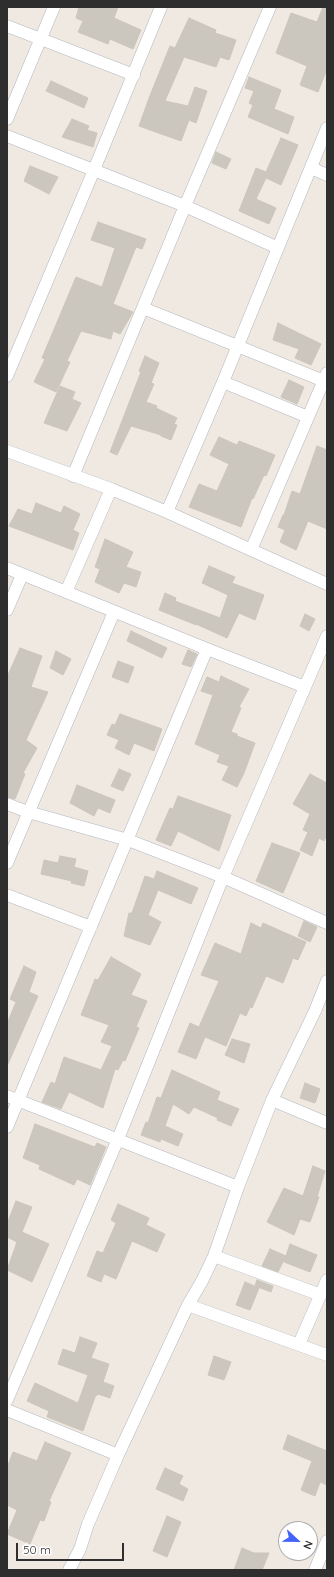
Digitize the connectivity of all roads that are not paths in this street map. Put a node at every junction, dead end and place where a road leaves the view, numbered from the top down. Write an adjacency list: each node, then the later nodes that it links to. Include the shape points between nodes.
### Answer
1 (54, 7): 5 (street)
2 (161, 7): 6 (street)
3 (270, 7): 13 (street)
4 (7, 26): 5 (street)
5 (40, 39): 6 (street); 7 (street)
6 (134, 75): 11 (street)
7 (7, 119)
8 (327, 128): 10 (street)
9 (7, 136): 11 (street)
10 (310, 168): 12 (street); 14 (street)
11 (94, 170): 13 (street); 17 (street)
12 (327, 175)
13 (185, 206): 14 (street); 15 (street)
14 (278, 248): 16 (street)
15 (144, 308): 16 (street); 22 (street)
16 (238, 346): 18 (street); 19 (street)
17 (7, 376)
18 (325, 377): 20 (street)
19 (223, 382): 20 (street); 24 (street)
20 (308, 417): 25 (street)
21 (7, 451): 22 (street)
22 (73, 476): 23 (street)
23 (111, 490): 24 (street); 29 (street)
24 (167, 512): 25 (street)
25 (251, 550): 28 (street)
26 (7, 568): 27 (street)
27 (22, 575): 29 (street); 30 (street)
28 (327, 584)
29 (66, 592): 31 (street)
30 (7, 610)
31 (114, 612): 33 (street); 36 (street)
32 (327, 636): 34 (street)
33 (208, 649): 34 (street); 37 (street)
34 (305, 687): 39 (street)
35 (7, 804): 36 (street)
36 (28, 812): 37 (street); 38 (street)
37 (128, 840): 39 (street); 42 (street)
38 (7, 862)
39 (223, 877): 41 (street); 49 (street)
40 (7, 895): 42 (street)
41 (327, 923)
42 (91, 927): 45 (street)
43 (327, 981): 44 (street)
44 (324, 995): 46 (street)
45 (13, 1098): 48 (street); 49 (street)
46 (272, 1100): 47 (street); 50 (street)
47 (327, 1123)
48 (7, 1128)
49 (118, 1139): 50 (street); 57 (street)
50 (238, 1187): 51 (street)
51 (214, 1256): 53 (street); 54 (street)
52 (327, 1280): 53 (street)
53 (320, 1295): 55 (street)
54 (188, 1305): 55 (street); 59 (street)
55 (299, 1344): 56 (street)
56 (327, 1355)
57 (7, 1400)
58 (7, 1410): 59 (street)
59 (118, 1455): 61 (street)
60 (327, 1542): 62 (street)
61 (69, 1570)
62 (315, 1570)

